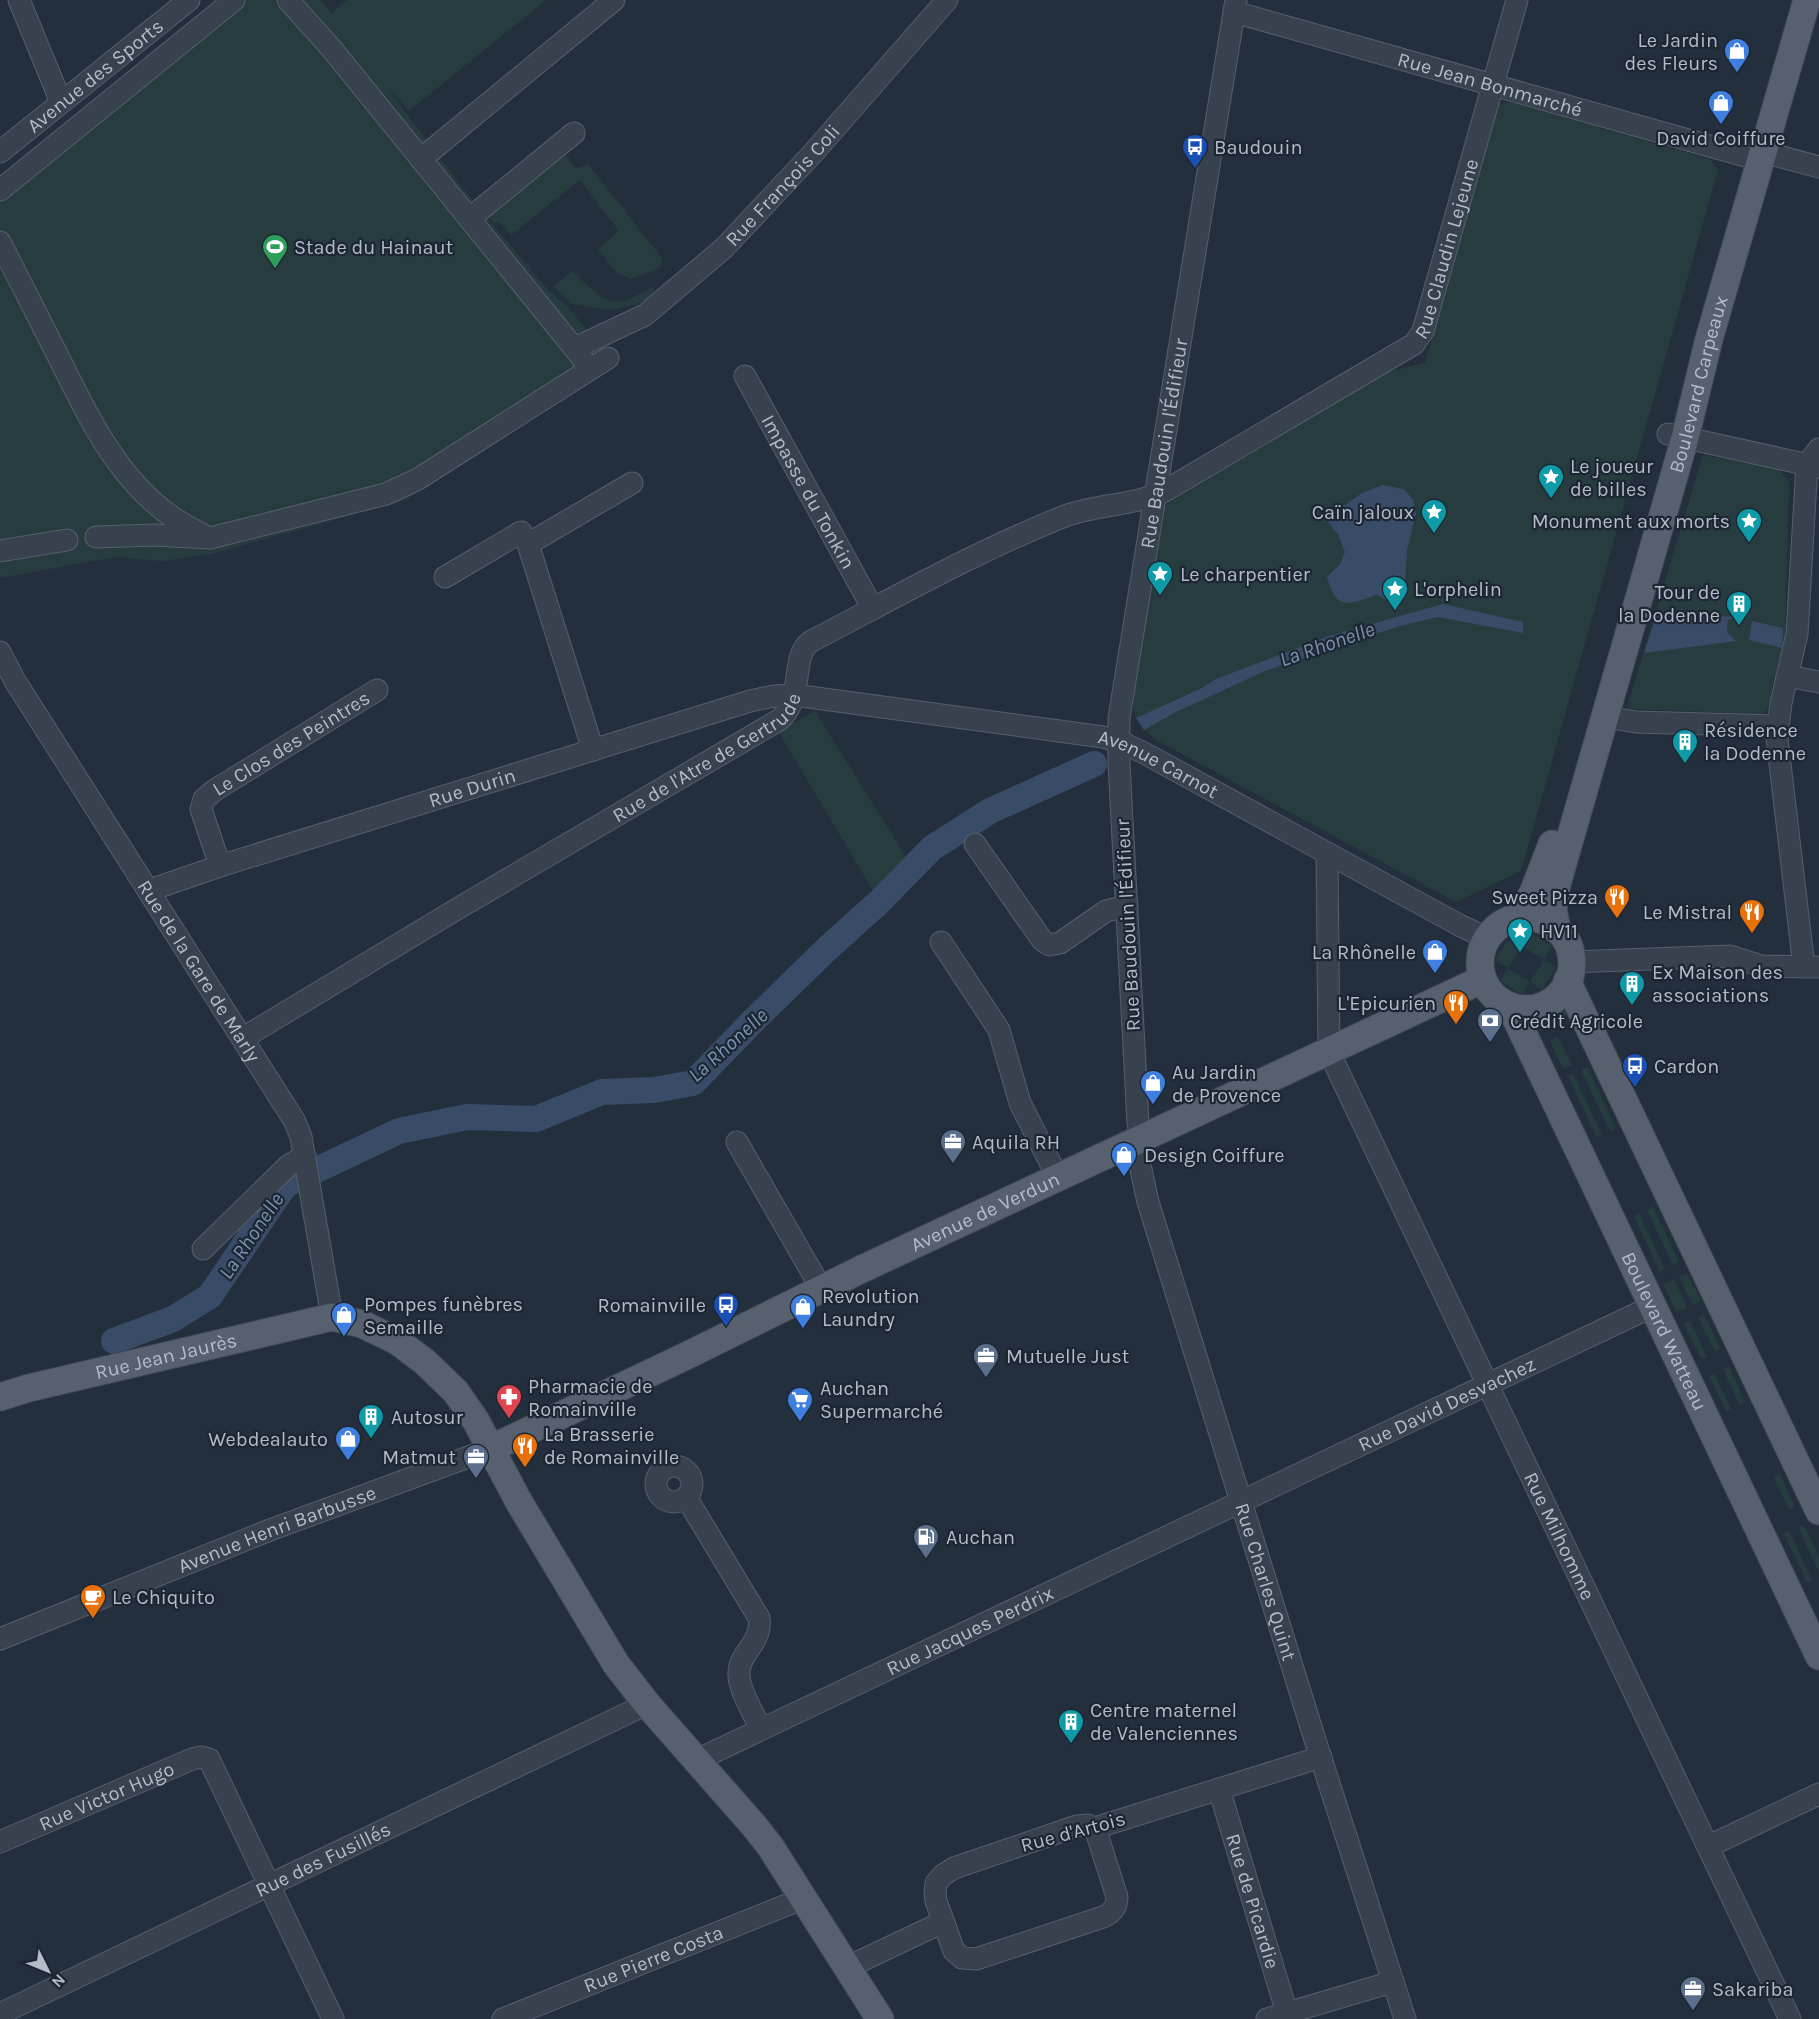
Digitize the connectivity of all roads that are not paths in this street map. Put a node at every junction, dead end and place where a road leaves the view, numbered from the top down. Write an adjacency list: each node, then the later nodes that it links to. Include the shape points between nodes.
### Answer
1 (19, 0): 12 (street)
2 (189, 0): 12 (street, Avenue des Sports)
3 (234, 0): 18 (street)
4 (288, 0): 16 (street)
5 (614, 0): 16 (street)
6 (947, 0): 21 (street, Rue François Coli, via 724,248 645,315)
7 (1517, 0): 11 (street, Rue Claudin Lejeune)
8 (1790, 0): 15 (main road, Boulevard Carpeaux)
9 (1808, 0): 15 (main road, Boulevard Carpeaux)
10 (1235, 6): 11 (street, Rue Jean Bonmarché); 26 (street, Rue Baudouin l'Édifieur)
11 (1493, 84): 15 (street, Rue Jean Bonmarché); 26 (street, Rue Claudin Lejeune, via 1419,340)
12 (61, 102): 14 (street, Avenue des Sports)
13 (574, 134): 19 (street)
14 (0, 152)
15 (1754, 154): 17 (street, Rue Jean Bonmarché); 23 (main road, Boulevard Carpeaux, via 1709,339)
16 (421, 159): 19 (street)
17 (1819, 167)
18 (0, 190)
19 (470, 219): 21 (street)
20 (0, 242): 28 (street, via 111,455 137,488 184,526)
21 (584, 344): 28 (street, via 600,363 401,488)
22 (744, 376): 33 (street, Impasse du Tonkin)
23 (1676, 436): 24 (street); 41 (main road, Boulevard Carpeaux); 50 (main road, Boulevard Carpeaux, via 1552,843 1533,893)
24 (1815, 460): 36 (street, via 1797,634)
25 (632, 483): 30 (street)
26 (1155, 495): 33 (street, Rue de l'Atre de Gertrude, via 1067,516 981,552); 43 (street, Rue Baudouin l'Édifieur, via 1120,707)
27 (96, 537): 28 (street)
28 (210, 538)
29 (67, 540): 31 (street)
30 (528, 544): 32 (street, via 521,532); 44 (street)
31 (0, 551)
32 (444, 577)
33 (873, 609): 40 (street, Rue de l'Atre de Gertrude, via 807,645)
34 (0, 652): 37 (street, Rue de la Gare de Marly)
35 (0, 666): 37 (street)
36 (1787, 676): 38 (street); 42 (street)
37 (15, 681): 48 (street, Rue de la Gare de Marly)
38 (1819, 682)
39 (377, 690): 47 (street, Le Clos des Peintres, via 204,799 201,808)
40 (794, 695): 43 (street, Avenue Carnot); 44 (street, Rue Durin, via 765,697); 58 (street, Rue de l'Atre de Gertrude, via 789,710 774,723)
41 (1606, 717): 42 (street, via 1636,722); 51 (main road, Boulevard Carpeaux, via 1555,893)
42 (1778, 726): 54 (street)
43 (1119, 741): 46 (street, Avenue Carnot); 49 (street, Rue Baudouin l'Édifieur)
44 (593, 750): 47 (street, Rue Durin)
45 (975, 844): 49 (street, via 1049,945 1060,943 1106,911)
46 (1327, 853): 52 (street, Avenue Carnot, via 1461,926); 59 (street)
47 (220, 866): 48 (street, Rue Durin)
48 (150, 890): 58 (street, Rue de la Gare de Marly)
49 (1126, 906): 60 (street, Rue Baudouin l'Édifieur)
50 (1517, 918): 51 (main road, via 1540,920); 52 (main road)
51 (1557, 930): 55 (main road, via 1566,943)
52 (1489, 935): 56 (main road, via 1480,957)
53 (941, 942): 63 (street, via 999,1030 1020,1103)
54 (1812, 967): 55 (street, via 1761,966 1730,956)
55 (1569, 972): 57 (main road, via 1558,995 1544,1005 1527,1009); 73 (main road)
56 (1483, 980): 57 (main road, via 1494,996); 59 (main road, Avenue de Verdun)
57 (1510, 1006): 66 (main road, Boulevard Watteau)
58 (243, 1038): 62 (street, Rue de la Gare de Marly, via 294,1120)
59 (1329, 1052): 60 (main road, Avenue de Verdun); 68 (street, Rue Milhomme)
60 (1138, 1141): 63 (main road, Avenue de Verdun); 72 (street, Rue Charles Quint, via 1148,1202)
61 (737, 1142): 65 (street)
62 (305, 1159): 64 (street, via 289,1165); 67 (street, Rue de la Gare de Marly)
63 (1058, 1178): 65 (main road, Avenue de Verdun)
64 (203, 1249)
65 (821, 1288): 70 (main road, Avenue de Verdun)
66 (1653, 1306): 68 (street, Rue David Desvachez); 75 (main road, Boulevard Watteau)
67 (332, 1317): 69 (main road, Rue Jean Jaurès); 70 (main road, via 381,1332 425,1362 464,1402)
68 (1488, 1384): 72 (street, Rue David Desvachez); 84 (street, Rue Milhomme)
69 (0, 1397)
70 (490, 1449): 74 (street, Avenue Henri Barbusse, via 270,1530); 76 (main road, via 603,1643)
71 (686, 1497): 77 (street, via 759,1618 759,1632 739,1670 742,1688)
72 (1240, 1502): 77 (street, Rue Jacques Perdrix); 78 (street, Rue Charles Quint)
73 (1819, 1511)
74 (0, 1638)
75 (1819, 1656)
76 (648, 1704): 79 (main road); 85 (street, Rue des Fusillés)
77 (761, 1729): 79 (street, Rue Jacques Perdrix)
78 (1321, 1757): 80 (street, Rue d'Artois); 89 (street, Rue Charles Quint)
79 (697, 1760): 86 (main road, via 766,1840)
80 (1219, 1789): 82 (street, Rue d'Artois); 91 (street, Rue de Picardie)
81 (1819, 1794): 84 (street)
82 (1095, 1828): 87 (street, Rue d'Artois, via 1077,1826 948,1871 938,1879 934,1893); 87 (street, Rue d'Artois, via 1117,1898 1107,1915 972,1960 954,1951)
83 (0, 1842): 85 (street, Rue Victor Hugo, via 205,1757 211,1762)
84 (1709, 1846): 96 (street, Rue Milhomme)
85 (269, 1886): 90 (street, Rue des Fusillés); 92 (street)
86 (804, 1898): 88 (main road); 93 (street, Rue Pierre Costa)
87 (943, 1922): 88 (street)
88 (848, 1967): 94 (main road)
89 (1392, 1982): 91 (street); 95 (street, Rue Charles Quint)
90 (0, 2014)
91 (1277, 2016)
92 (333, 2019)
93 (504, 2019)
94 (880, 2019)
95 (1405, 2019)
96 (1790, 2019)

